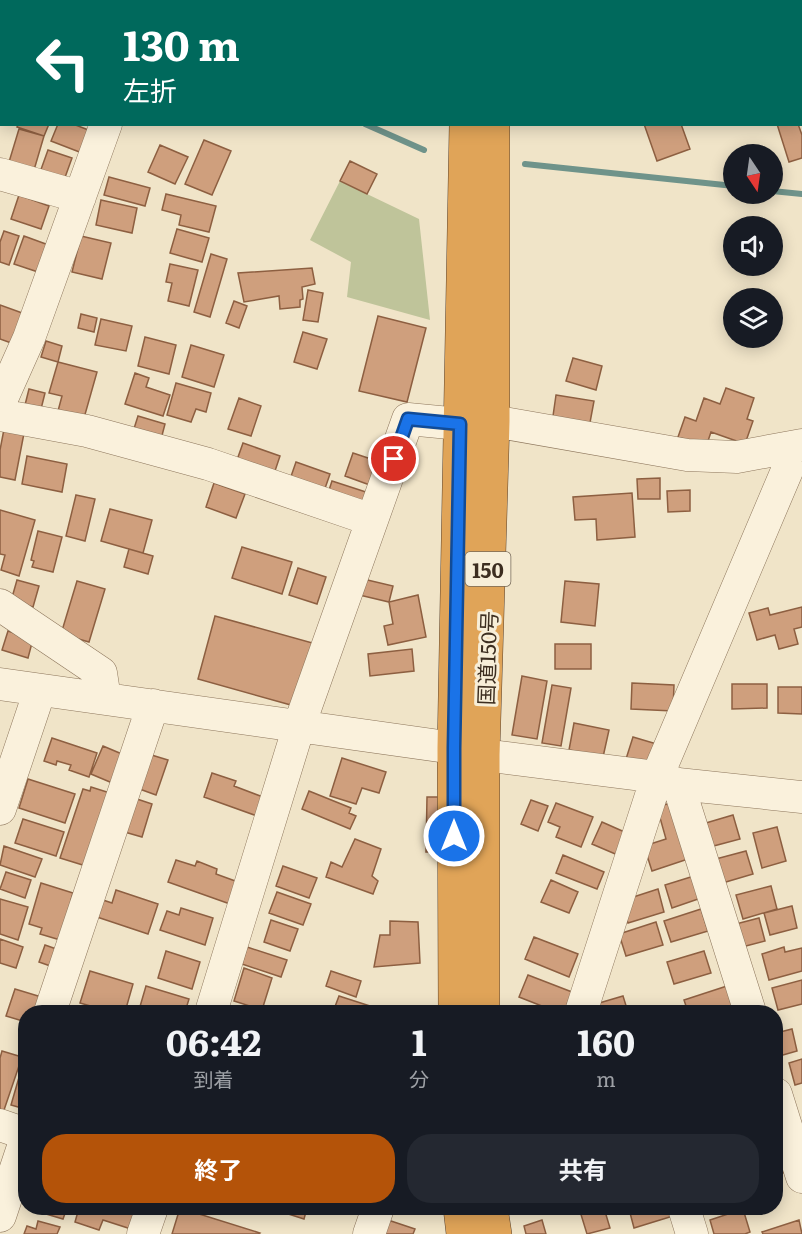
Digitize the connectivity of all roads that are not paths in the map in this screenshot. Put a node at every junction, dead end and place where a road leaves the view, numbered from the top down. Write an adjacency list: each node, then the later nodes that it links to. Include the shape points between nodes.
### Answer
1 (105, 126): 5 (street)
2 (466, 126): 9 (highway, 国道150号 / 150)
3 (493, 126): 8 (highway, 国道150号 / 150)
4 (0, 174): 5 (street)
5 (80, 196): 6 (street, via 29,338)
6 (0, 403)
7 (0, 415): 11 (street, via 87,431 197,461)
8 (493, 421): 10 (street, via 687,455 737,457); 18 (highway, 国道150号 / 150)
9 (460, 424): 11 (street, via 408,419); 18 (highway, 国道150号 / 150)
10 (800, 446): 19 (street)
11 (372, 520): 17 (street)
12 (0, 605): 15 (street, via 101,673)
13 (0, 684): 14 (street)
14 (40, 690): 15 (street); 21 (street)
15 (105, 699): 16 (street)
16 (153, 705): 17 (street); 22 (street)
17 (299, 726): 18 (street); 23 (street)
18 (468, 751): 19 (street); 24 (highway, 国道150号 / 150); 25 (highway, 国道150号 / 150)
19 (668, 780): 20 (street); 26 (street); 27 (street)
20 (802, 797)
21 (0, 809)
22 (52, 1005)
23 (213, 1005)
24 (455, 1005)
25 (483, 1005)
26 (584, 1005)
27 (748, 1005)
28 (783, 1100): 32 (street)
29 (0, 1125): 30 (street)
30 (18, 1133)
31 (18, 1161): 38 (street)
32 (802, 1177)
33 (150, 1215): 39 (street)
34 (376, 1215): 40 (street)
35 (461, 1215): 41 (highway)
36 (492, 1215): 42 (highway)
37 (686, 1215): 43 (street)
38 (0, 1216)
39 (143, 1234)
40 (369, 1234)
41 (463, 1234)
42 (495, 1234)
43 (692, 1234)

